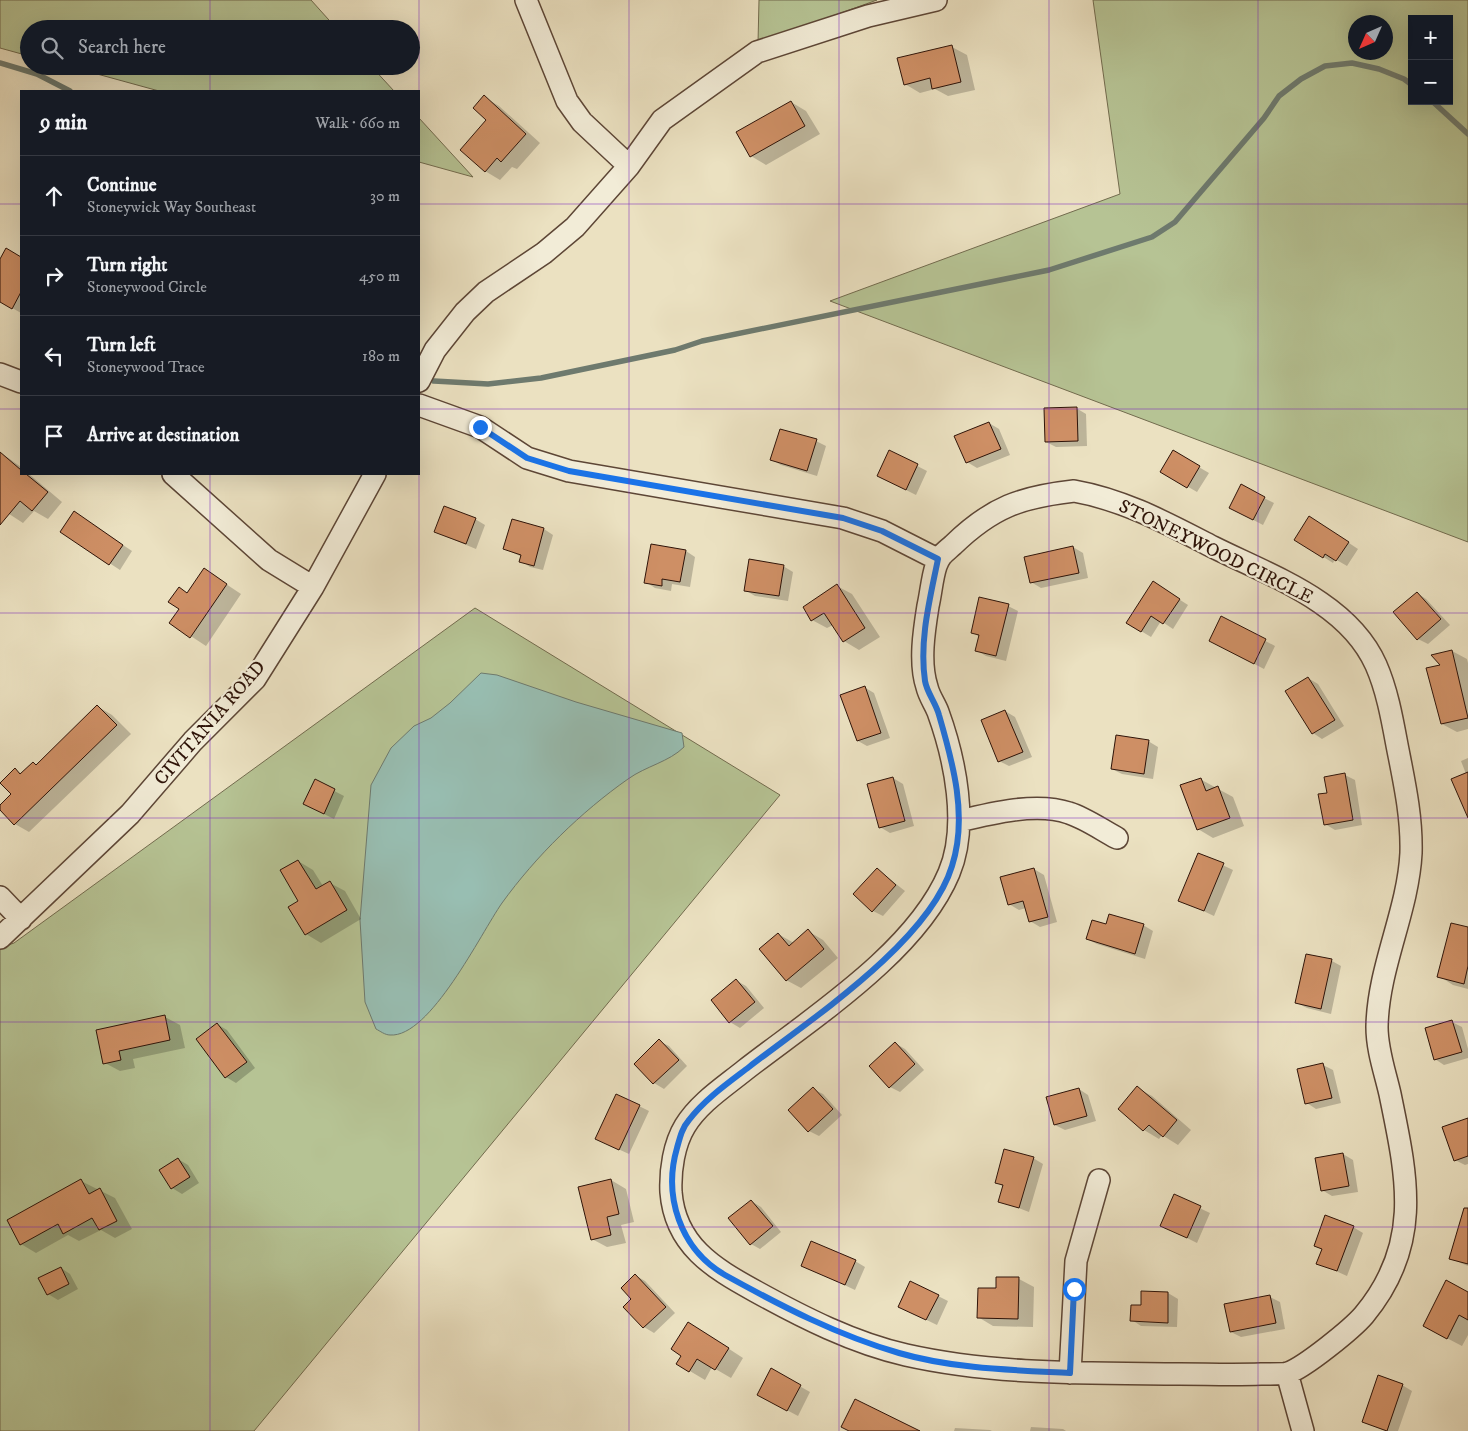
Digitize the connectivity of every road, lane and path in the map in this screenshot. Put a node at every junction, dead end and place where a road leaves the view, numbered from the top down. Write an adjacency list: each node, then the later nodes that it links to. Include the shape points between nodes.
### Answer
1 (526, 0): 3 (street, via 567,101 582,122)
2 (936, 0): 3 (street, via 868,16 757,52 662,120)
3 (629, 166): 5 (street, via 575,227 544,253 486,292 465,312 435,350)
4 (0, 374): 6 (street)
5 (420, 379)
6 (20, 382)
7 (420, 405): 10 (street, via 480,427 527,458 569,471 843,518 882,531)
8 (174, 475): 11 (street, via 269,560)
9 (374, 475): 11 (street, CIVITANIA ROAD)
10 (938, 559): 12 (street, via 923,633 925,684 938,710 952,762); 19 (street, STONEYWOOD CIRCLE, via 970,528 1015,502 1074,491 1093,494 1140,510 1304,593 1348,626 1375,663 1393,722 1411,827 1407,886 1390,950 1377,1025 1378,1048 1398,1135 1406,1210 1405,1234 1389,1280 1355,1326)
11 (313, 587): 15 (street, CIVITANIA ROAD, via 255,679 192,741 130,814)
12 (960, 821): 13 (street, via 994,812 1035,809 1068,812); 18 (street, via 952,867 932,907 899,947 717,1092 689,1120 681,1132 672,1163 671,1196 684,1234 696,1251 716,1269 829,1329 901,1354 979,1368)
13 (1117, 838)
14 (0, 897): 15 (street)
15 (21, 918): 16 (street, CIVITANIA ROAD)
16 (0, 938)
17 (1099, 1180): 18 (street, via 1076,1261)
18 (1070, 1373): 19 (street)
19 (1287, 1373): 20 (street)
20 (1303, 1431)

